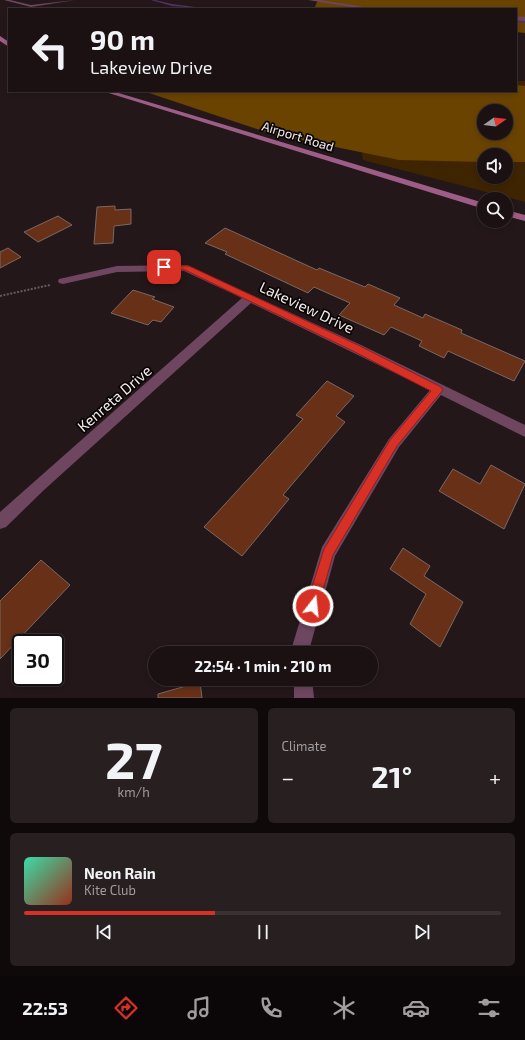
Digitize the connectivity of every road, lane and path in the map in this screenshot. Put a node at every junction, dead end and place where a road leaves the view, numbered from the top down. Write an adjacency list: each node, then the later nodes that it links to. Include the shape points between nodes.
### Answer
1 (6, 0): 2 (lane, via 31,6)
2 (73, 0)
3 (310, 0): 4 (street)
4 (368, 8)
5 (0, 38): 6 (main road)
6 (8, 44)
7 (108, 92): 8 (main road, Airport Road)
8 (477, 204)
9 (513, 214): 10 (main road)
10 (525, 218)
11 (63, 281): 12 (path); 13 (street, Lakeview Drive, via 117,269 186,268)
12 (0, 296)
13 (249, 298): 14 (street, Lakeview Drive, via 357,348); 16 (street, Kenreta Drive, via 38,485)
14 (438, 390): 15 (street, Lakeview Drive); 17 (street, via 394,443 328,553)
15 (525, 432)
16 (0, 522)
17 (301, 646)
18 (303, 686): 19 (street)
19 (304, 698)

